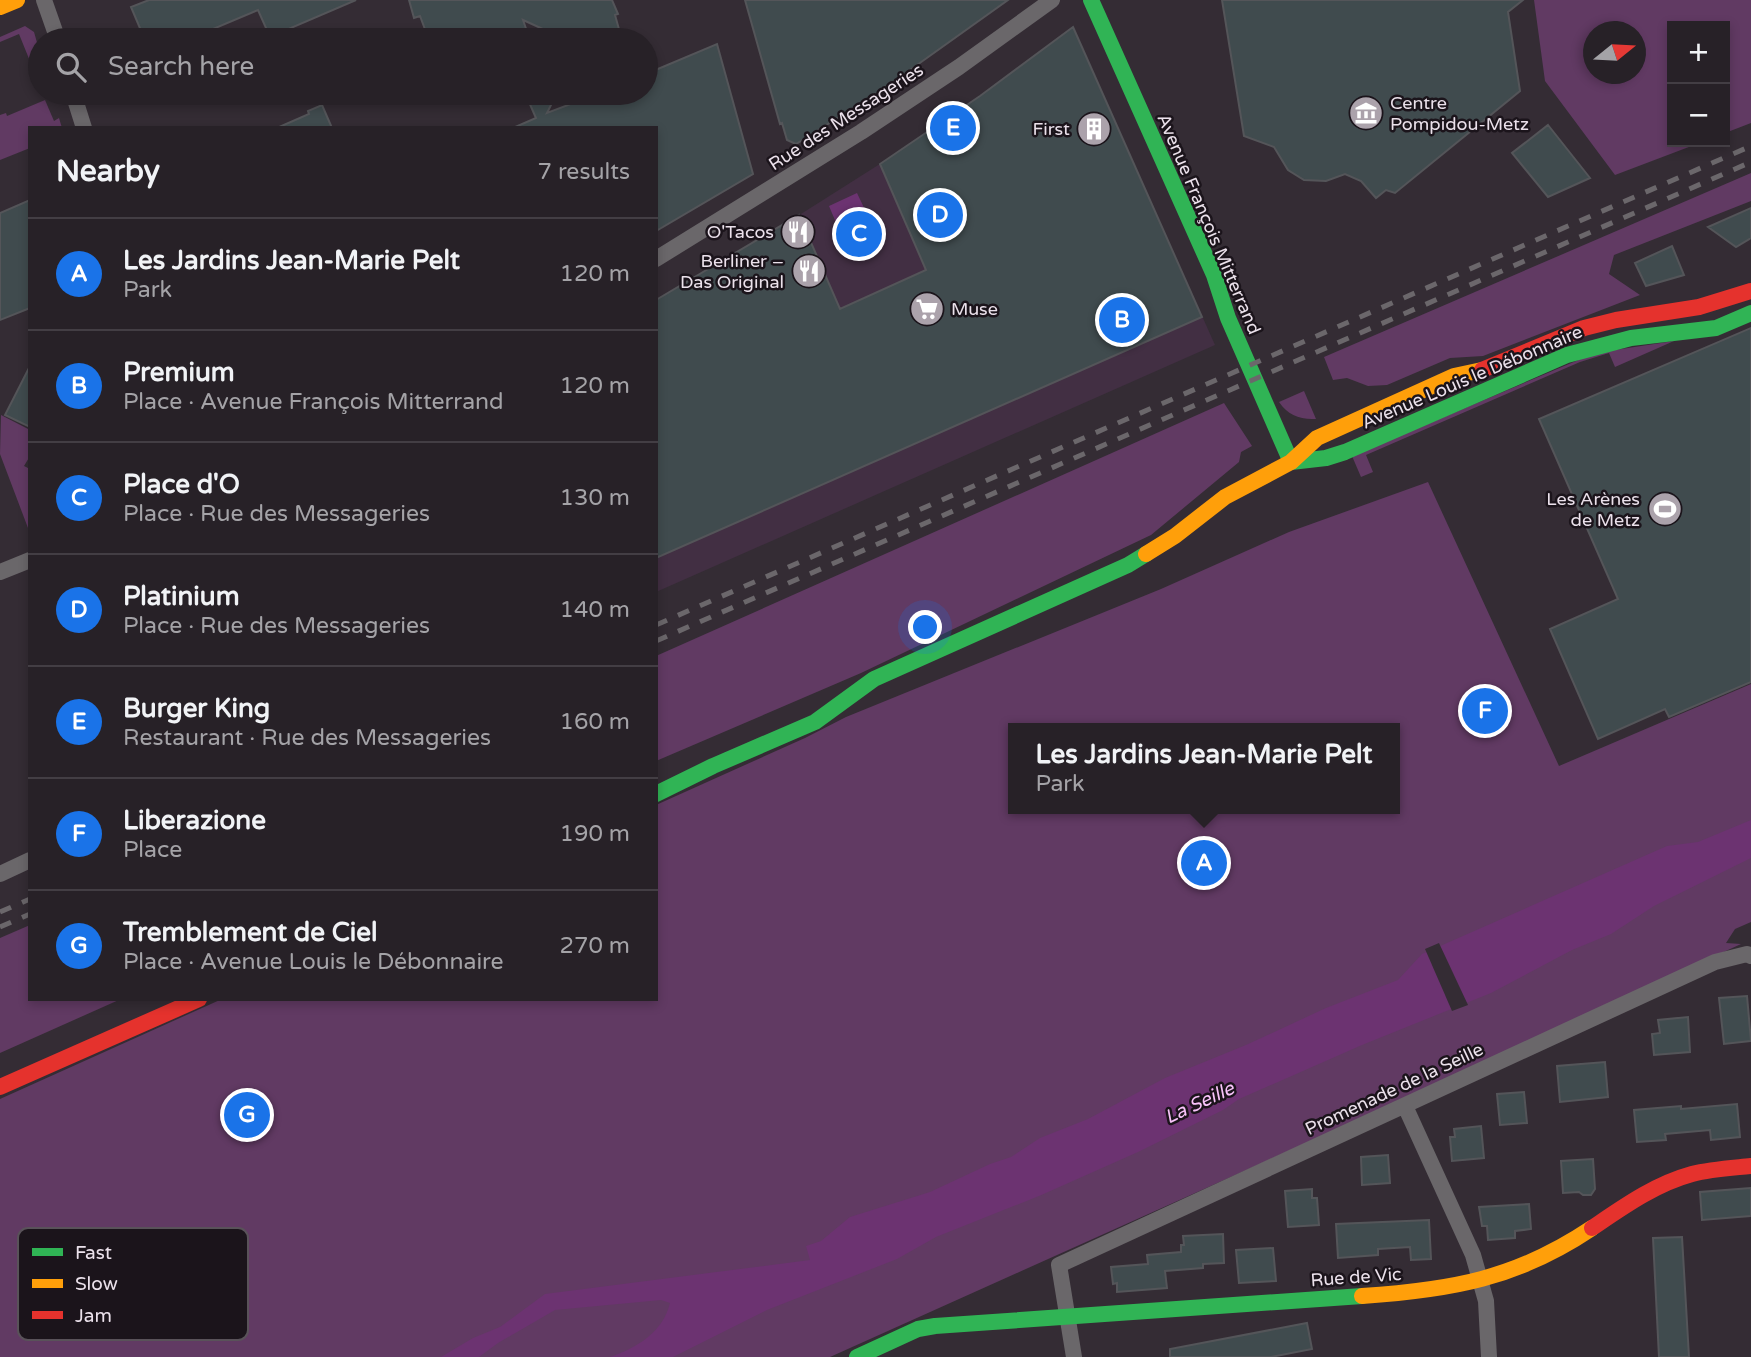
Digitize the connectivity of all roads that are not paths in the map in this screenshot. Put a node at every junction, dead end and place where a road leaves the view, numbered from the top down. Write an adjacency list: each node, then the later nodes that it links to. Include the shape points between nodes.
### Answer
1 (18, 0): 5 (street)
2 (44, 0): 6 (street)
3 (1052, 0): 9 (street, Rue des Messageries, via 861,132)
4 (1091, 0): 12 (street, Avenue François Mitterrand, via 1214,275)
5 (0, 7)
6 (54, 28)
7 (77, 105): 8 (street)
8 (83, 126)
9 (658, 258)
10 (1751, 291): 12 (street, Avenue Louis le Débonnaire, via 1699,307 1584,328 1484,369 1454,376 1317,438)
11 (1751, 313): 12 (street, Avenue Louis le Débonnaire, via 1716,328 1631,338 1567,355 1345,452)
12 (1291, 462): 15 (street, Avenue Louis le Débonnaire, via 1225,497 1167,542 1128,565 874,679 815,722)
13 (28, 561): 14 (street)
14 (0, 572)
15 (658, 793)
16 (28, 861): 17 (street)
17 (0, 874)
18 (1749, 955): 21 (street, Promenade de la Seille, via 1715,962)
19 (194, 1001): 20 (street)
20 (0, 1087)
21 (1405, 1105): 23 (street); 24 (street, Promenade de la Seille, via 1059,1265)
22 (1751, 1166): 23 (street, Rue de Vic, via 1684,1176 1650,1191 1557,1251)
23 (1482, 1281): 24 (street, Rue de Vic, via 1420,1292); 27 (street)
24 (1069, 1318): 25 (street, Rue de Vic, via 918,1329); 26 (street)
25 (857, 1357)
26 (1074, 1357)
27 (1489, 1357)

